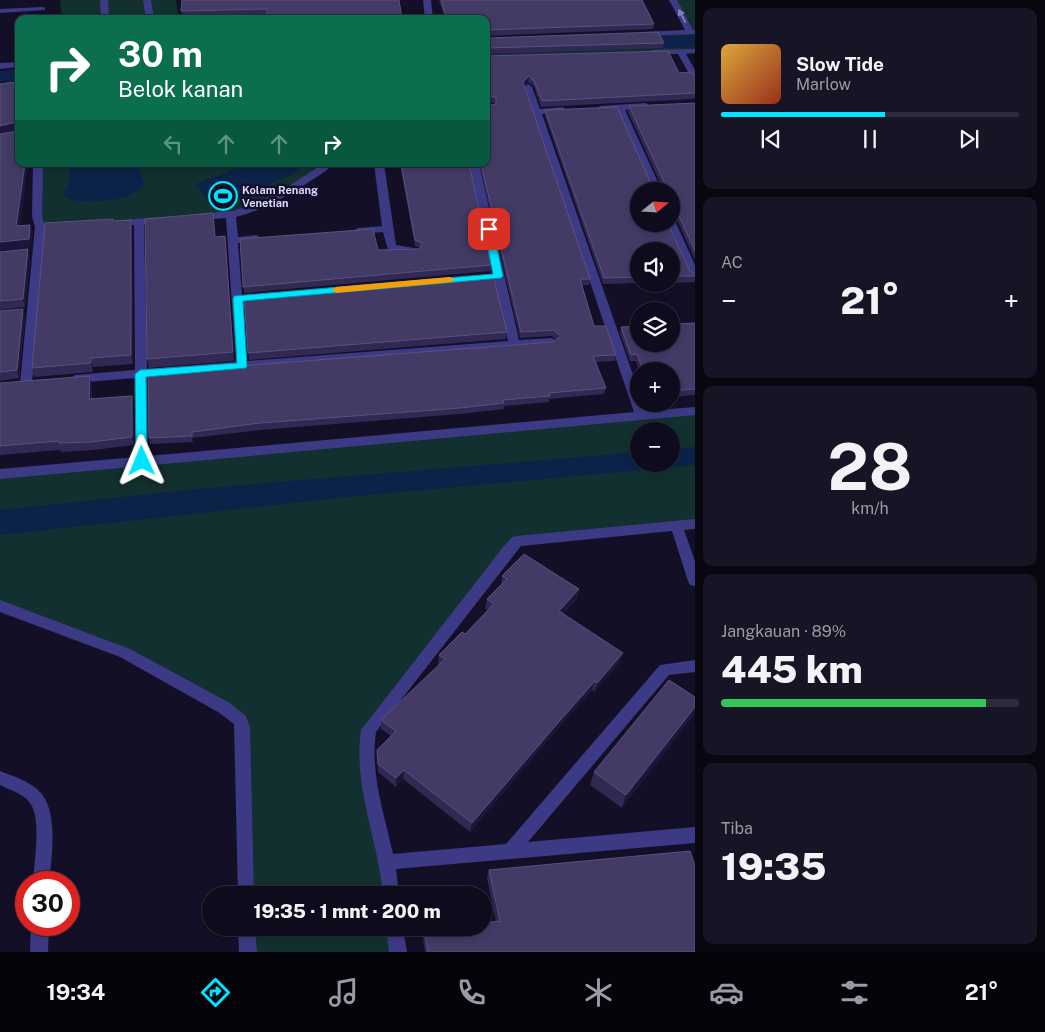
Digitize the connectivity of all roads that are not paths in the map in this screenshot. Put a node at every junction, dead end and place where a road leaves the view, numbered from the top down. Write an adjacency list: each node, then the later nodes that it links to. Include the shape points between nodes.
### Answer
1 (104, 0): 7 (street)
2 (147, 0): 8 (street)
3 (427, 0): 9 (street)
4 (673, 0): 10 (street, one-way to 4)
5 (43, 9): 6 (lane)
6 (0, 11)
7 (104, 15)
8 (149, 15)
9 (429, 15)
10 (693, 32): 11 (street)
11 (632, 35)
12 (680, 51): 13 (street); 14 (street); 17 (street)
13 (695, 51)
14 (641, 53)
15 (15, 64): 16 (street)
16 (0, 66)
17 (695, 77)
18 (15, 86): 20 (street)
19 (528, 87): 25 (street)
20 (0, 88)
21 (657, 106): 22 (street)
22 (620, 108): 23 (street); 30 (street)
23 (592, 109)
24 (574, 110): 25 (street)
25 (537, 112): 50 (street, via 615,328)
26 (38, 167): 48 (street, via 37,216 45,227 34,253)
27 (326, 167): 31 (street, via 280,196)
28 (378, 167): 34 (street)
29 (475, 167): 44 (street, via 493,276)
30 (653, 182)
31 (231, 215): 32 (street); 38 (street)
32 (139, 222): 33 (street); 46 (street)
33 (100, 224)
34 (388, 230): 35 (street); 39 (street, via 392,248)
35 (350, 232)
36 (675, 232): 40 (street)
37 (262, 238): 38 (street)
38 (234, 240): 42 (street)
39 (416, 251)
40 (695, 276)
41 (276, 295): 42 (street)
42 (238, 299): 45 (street)
43 (552, 342): 44 (street)
44 (514, 344): 45 (street)
45 (242, 366): 46 (street)
46 (140, 374): 47 (street); 51 (street)
47 (64, 380)
48 (26, 384)
49 (695, 411): 50 (street)
50 (641, 416): 51 (street)
51 (142, 461): 52 (street)
52 (0, 474)
53 (695, 524): 54 (street)
54 (676, 525): 55 (street); 61 (street, via 517,541 509,550 369,730 364,751 366,777)
55 (695, 581)
56 (0, 606): 63 (street, via 125,653 222,707 240,721)
57 (695, 666): 60 (street, via 666,669)
58 (0, 778): 62 (street, via 26,790 39,803 43,822)
59 (695, 835): 60 (street)
60 (509, 852): 61 (street)
61 (387, 862): 64 (street)
62 (41, 871)
63 (246, 886)
64 (390, 886)
65 (40, 936): 68 (street)
66 (247, 936): 69 (street)
67 (396, 936): 70 (street)
68 (39, 952)
69 (248, 952)
70 (398, 952)

